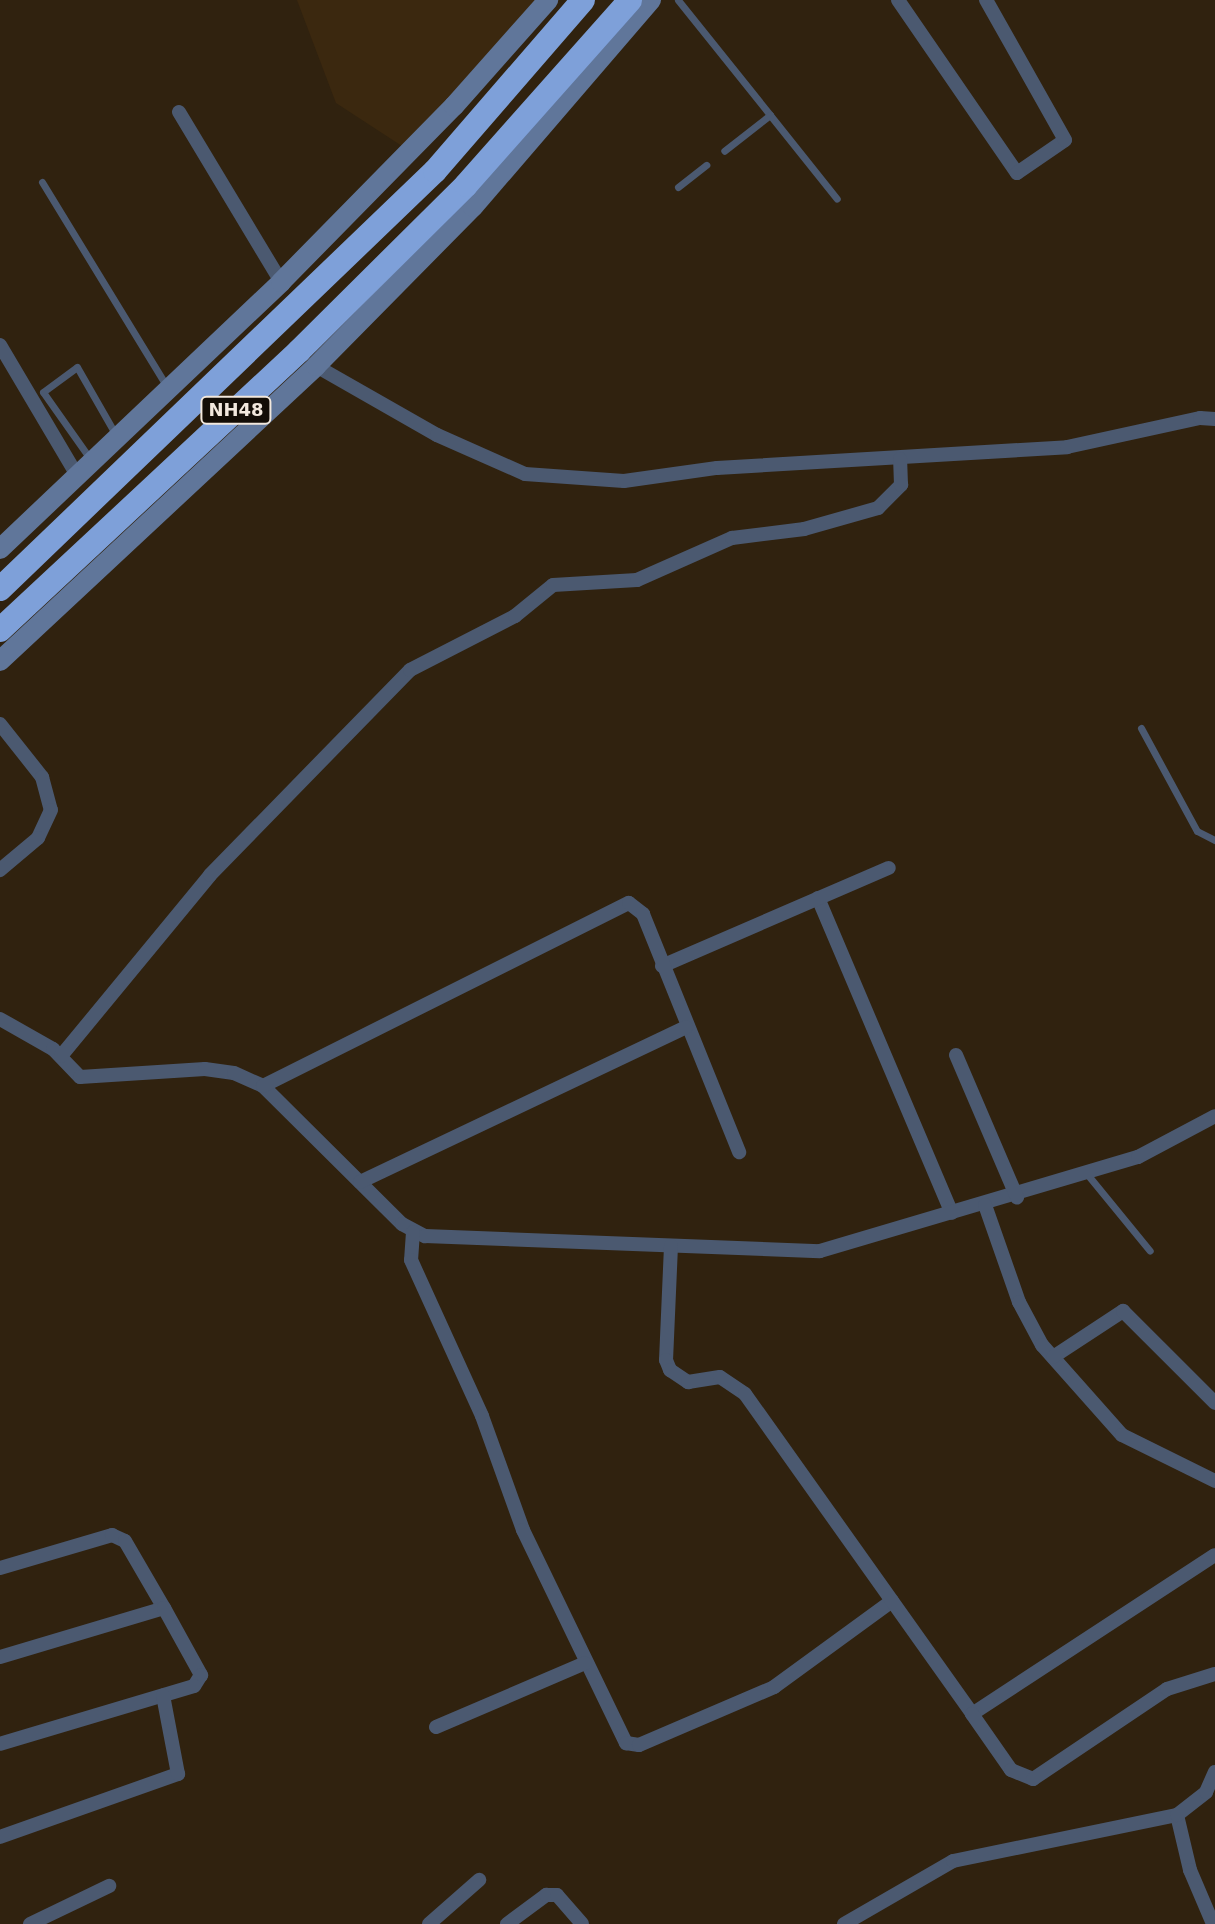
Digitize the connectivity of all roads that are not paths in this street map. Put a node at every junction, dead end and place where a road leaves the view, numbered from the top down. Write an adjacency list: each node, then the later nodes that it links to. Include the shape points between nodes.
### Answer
1 (548, 0): 15 (street, via 454,106)
2 (583, 0): 24 (highway, NH48, via 444,162)
3 (630, 0): 25 (highway, NH48, via 466,185 299,351)
4 (651, 0): 17 (street, via 473,207)
5 (678, 0): 9 (lane)
6 (898, 0): 7 (street, via 1017,173 1065,140)
7 (986, 0)
8 (179, 112): 15 (street)
9 (770, 115): 10 (lane); 14 (lane)
10 (724, 151)
11 (706, 165): 13 (lane)
12 (42, 182): 18 (lane)
13 (678, 187)
14 (837, 199)
15 (281, 282): 18 (street)
16 (0, 345): 22 (street)
17 (316, 366): 21 (street, via 437,435 525,474 624,481 717,468); 26 (street)
18 (167, 387): 20 (street)
19 (1215, 419): 21 (street, via 1067,447)
20 (116, 435): 22 (street); 22 (lane, via 77,367 43,392)
21 (900, 459): 37 (street, via 901,485 878,508 804,529 732,538 637,580 553,585 515,616 410,670 210,875)
22 (85, 469): 23 (street)
23 (0, 549)
24 (0, 589)
25 (0, 630)
26 (0, 661)
27 (0, 724): 31 (street, via 42,777 51,810 38,838)
28 (1141, 728): 29 (lane, via 1197,831)
29 (1215, 840)
30 (889, 868): 32 (street)
31 (0, 870)
32 (818, 898): 33 (street); 45 (street)
33 (662, 966): 35 (street); 38 (street, via 637,906 622,904)
34 (0, 1019): 37 (street)
35 (686, 1027): 40 (street); 42 (street)
36 (956, 1055): 43 (street)
37 (61, 1056): 38 (street, via 80,1077 205,1069 234,1073)
38 (263, 1086): 42 (street)
39 (1215, 1116): 41 (street, via 1166,1146)
40 (739, 1152)
41 (1087, 1174): 43 (street); 48 (lane)
42 (360, 1182): 46 (street)
43 (1017, 1197): 44 (street)
44 (985, 1205): 45 (street); 49 (street, via 1029,1324)
45 (952, 1213): 47 (street, via 820,1251)
46 (413, 1232): 47 (street); 57 (street, via 411,1260 482,1416 532,1552)
47 (671, 1246): 54 (street, via 666,1360 670,1370 688,1382 720,1377 745,1394)
48 (1150, 1251)
49 (1053, 1357): 50 (street, via 1123,1311); 51 (street, via 1122,1435)
50 (1215, 1403)
51 (1215, 1481)
52 (1215, 1555): 60 (street)
53 (0, 1568): 55 (street, via 112,1535 125,1541)
54 (892, 1601): 57 (street, via 774,1687 639,1745 626,1743 617,1732); 60 (street)
55 (164, 1608): 56 (street); 59 (street, via 201,1675 194,1686)
56 (0, 1657)
57 (585, 1663): 61 (street)
58 (1215, 1674): 60 (street, via 1167,1689 1033,1779 1011,1770)
59 (163, 1695): 62 (street); 66 (street, via 178,1774)
60 (972, 1714)
61 (436, 1727)
62 (0, 1744)
63 (1215, 1772): 64 (street)
64 (1211, 1790): 65 (street)
65 (1177, 1815): 73 (street, via 953,1861); 74 (street, via 1190,1870)
66 (0, 1837)
67 (479, 1880): 70 (street)
68 (109, 1886): 69 (street)
69 (30, 1924)
70 (429, 1924)
71 (507, 1924): 72 (street, via 546,1895 557,1895)
72 (582, 1924)
73 (844, 1924)
74 (1213, 1924)

